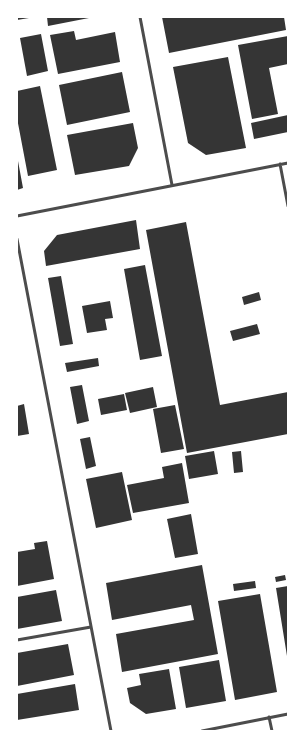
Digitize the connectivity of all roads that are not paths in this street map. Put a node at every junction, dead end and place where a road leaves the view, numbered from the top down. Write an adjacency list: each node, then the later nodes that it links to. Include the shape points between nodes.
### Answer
1 (140, 17): 4 (lane)
2 (288, 163): 3 (lane)
3 (280, 164): 4 (lane); 5 (lane)
4 (172, 185): 6 (lane)
5 (288, 206)
6 (17, 216)
7 (17, 239): 8 (lane)
8 (91, 627): 9 (lane); 12 (lane)
9 (17, 640)
10 (288, 714): 11 (lane)
11 (269, 717): 13 (lane); 14 (lane)
12 (111, 731)
13 (202, 731)
14 (272, 731)

